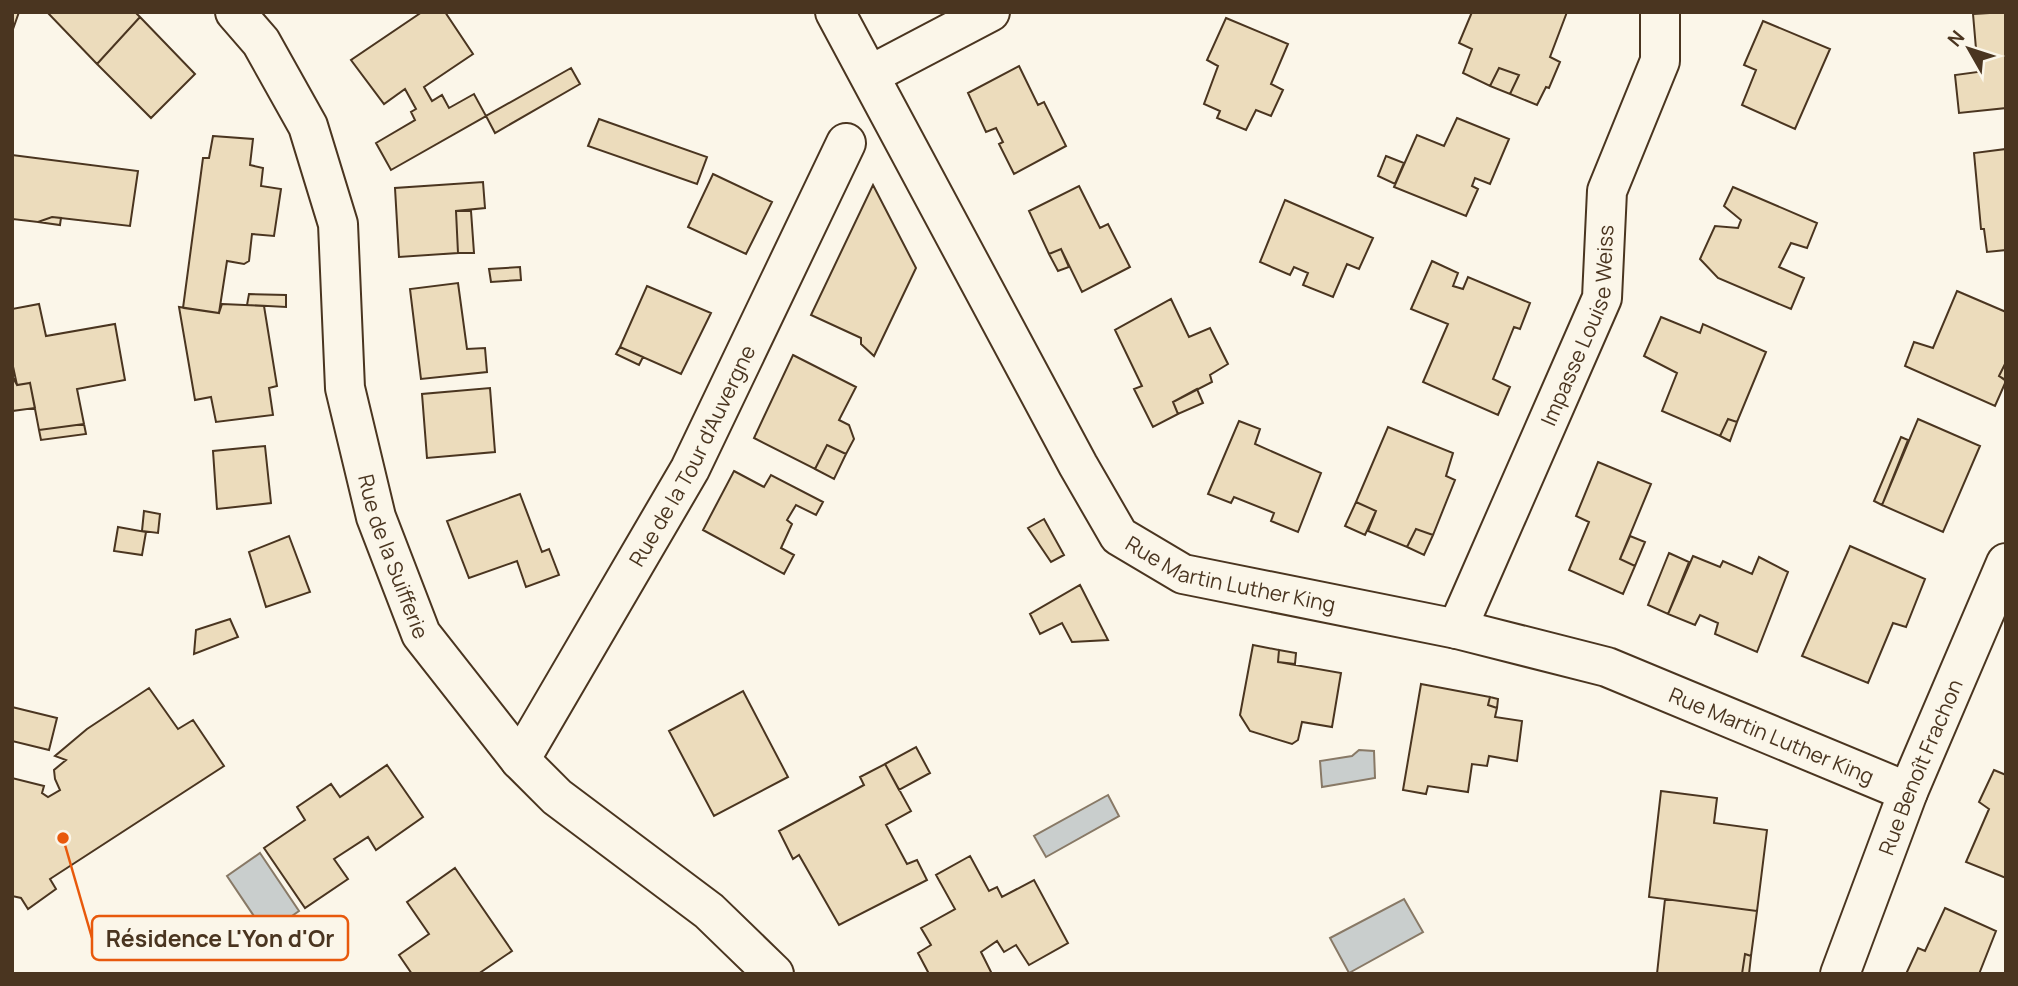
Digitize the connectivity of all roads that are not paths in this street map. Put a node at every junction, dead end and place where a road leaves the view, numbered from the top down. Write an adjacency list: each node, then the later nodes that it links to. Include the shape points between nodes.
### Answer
1 (235, 12): 9 (street, Rue de la Suifferie, via 261,42 309,126 338,224 345,388 376,517 421,634)
2 (835, 12): 5 (street, Rue Martin Luther King)
3 (990, 12): 5 (street)
4 (1660, 12): 8 (street, Impasse Louise Weiss, via 1660,61 1608,191 1602,298)
5 (870, 75): 8 (street, Rue Martin Luther King, via 1119,536 1183,574)
6 (846, 143): 9 (street, Rue de la Tour d'Auvergne, via 690,469)
7 (2006, 563): 10 (street, Rue Benoît Frachon)
8 (1457, 629): 10 (street, Rue Martin Luther King, via 1607,667)
9 (520, 760): 11 (street, Rue de la Suifferie, via 557,797 709,911)
10 (1908, 792): 12 (street, Rue Benoît Frachon)
11 (774, 974)
12 (1840, 974)

